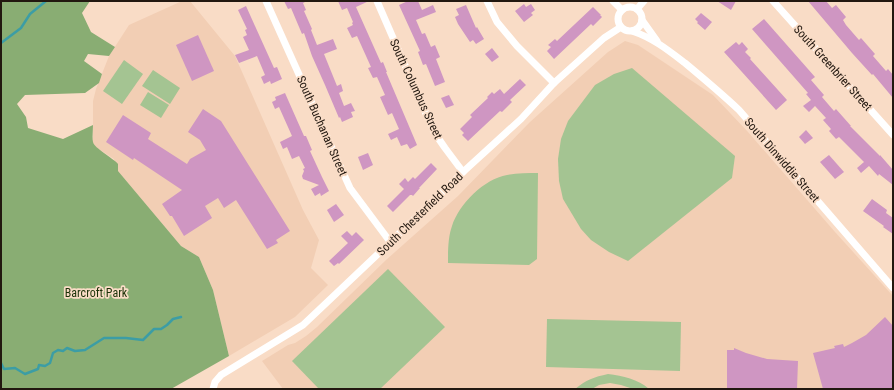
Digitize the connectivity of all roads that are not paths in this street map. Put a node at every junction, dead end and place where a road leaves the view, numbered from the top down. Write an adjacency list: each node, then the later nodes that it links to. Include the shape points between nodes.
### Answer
1 (266, 1): 16 (street, South Buchanan Street, via 350,188)
2 (377, 1): 15 (street, South Columbus Street, via 434,132)
3 (487, 1): 13 (street, via 497,22)
4 (613, 1): 7 (street)
5 (644, 1): 8 (street)
6 (773, 1): 14 (street, South Greenbrier Street)
7 (622, 10): 8 (street, via 630,7); 10 (street, via 618,17)
8 (637, 10): 9 (street)
9 (642, 20): 11 (street, via 639,27); 12 (street, South Dinwiddie Street)
10 (621, 26): 11 (street); 13 (street, South Chesterfield Road)
11 (632, 31): 12 (street, South Dinwiddie Street)
12 (659, 43): 17 (street, South Dinwiddie Street, via 739,110)
13 (554, 83): 15 (street, South Chesterfield Road, via 521,119)
14 (893, 135)
15 (463, 172): 16 (street, South Chesterfield Road)
16 (390, 243): 18 (street, South Chesterfield Road, via 303,325 221,375)
17 (893, 288)
18 (212, 389)

